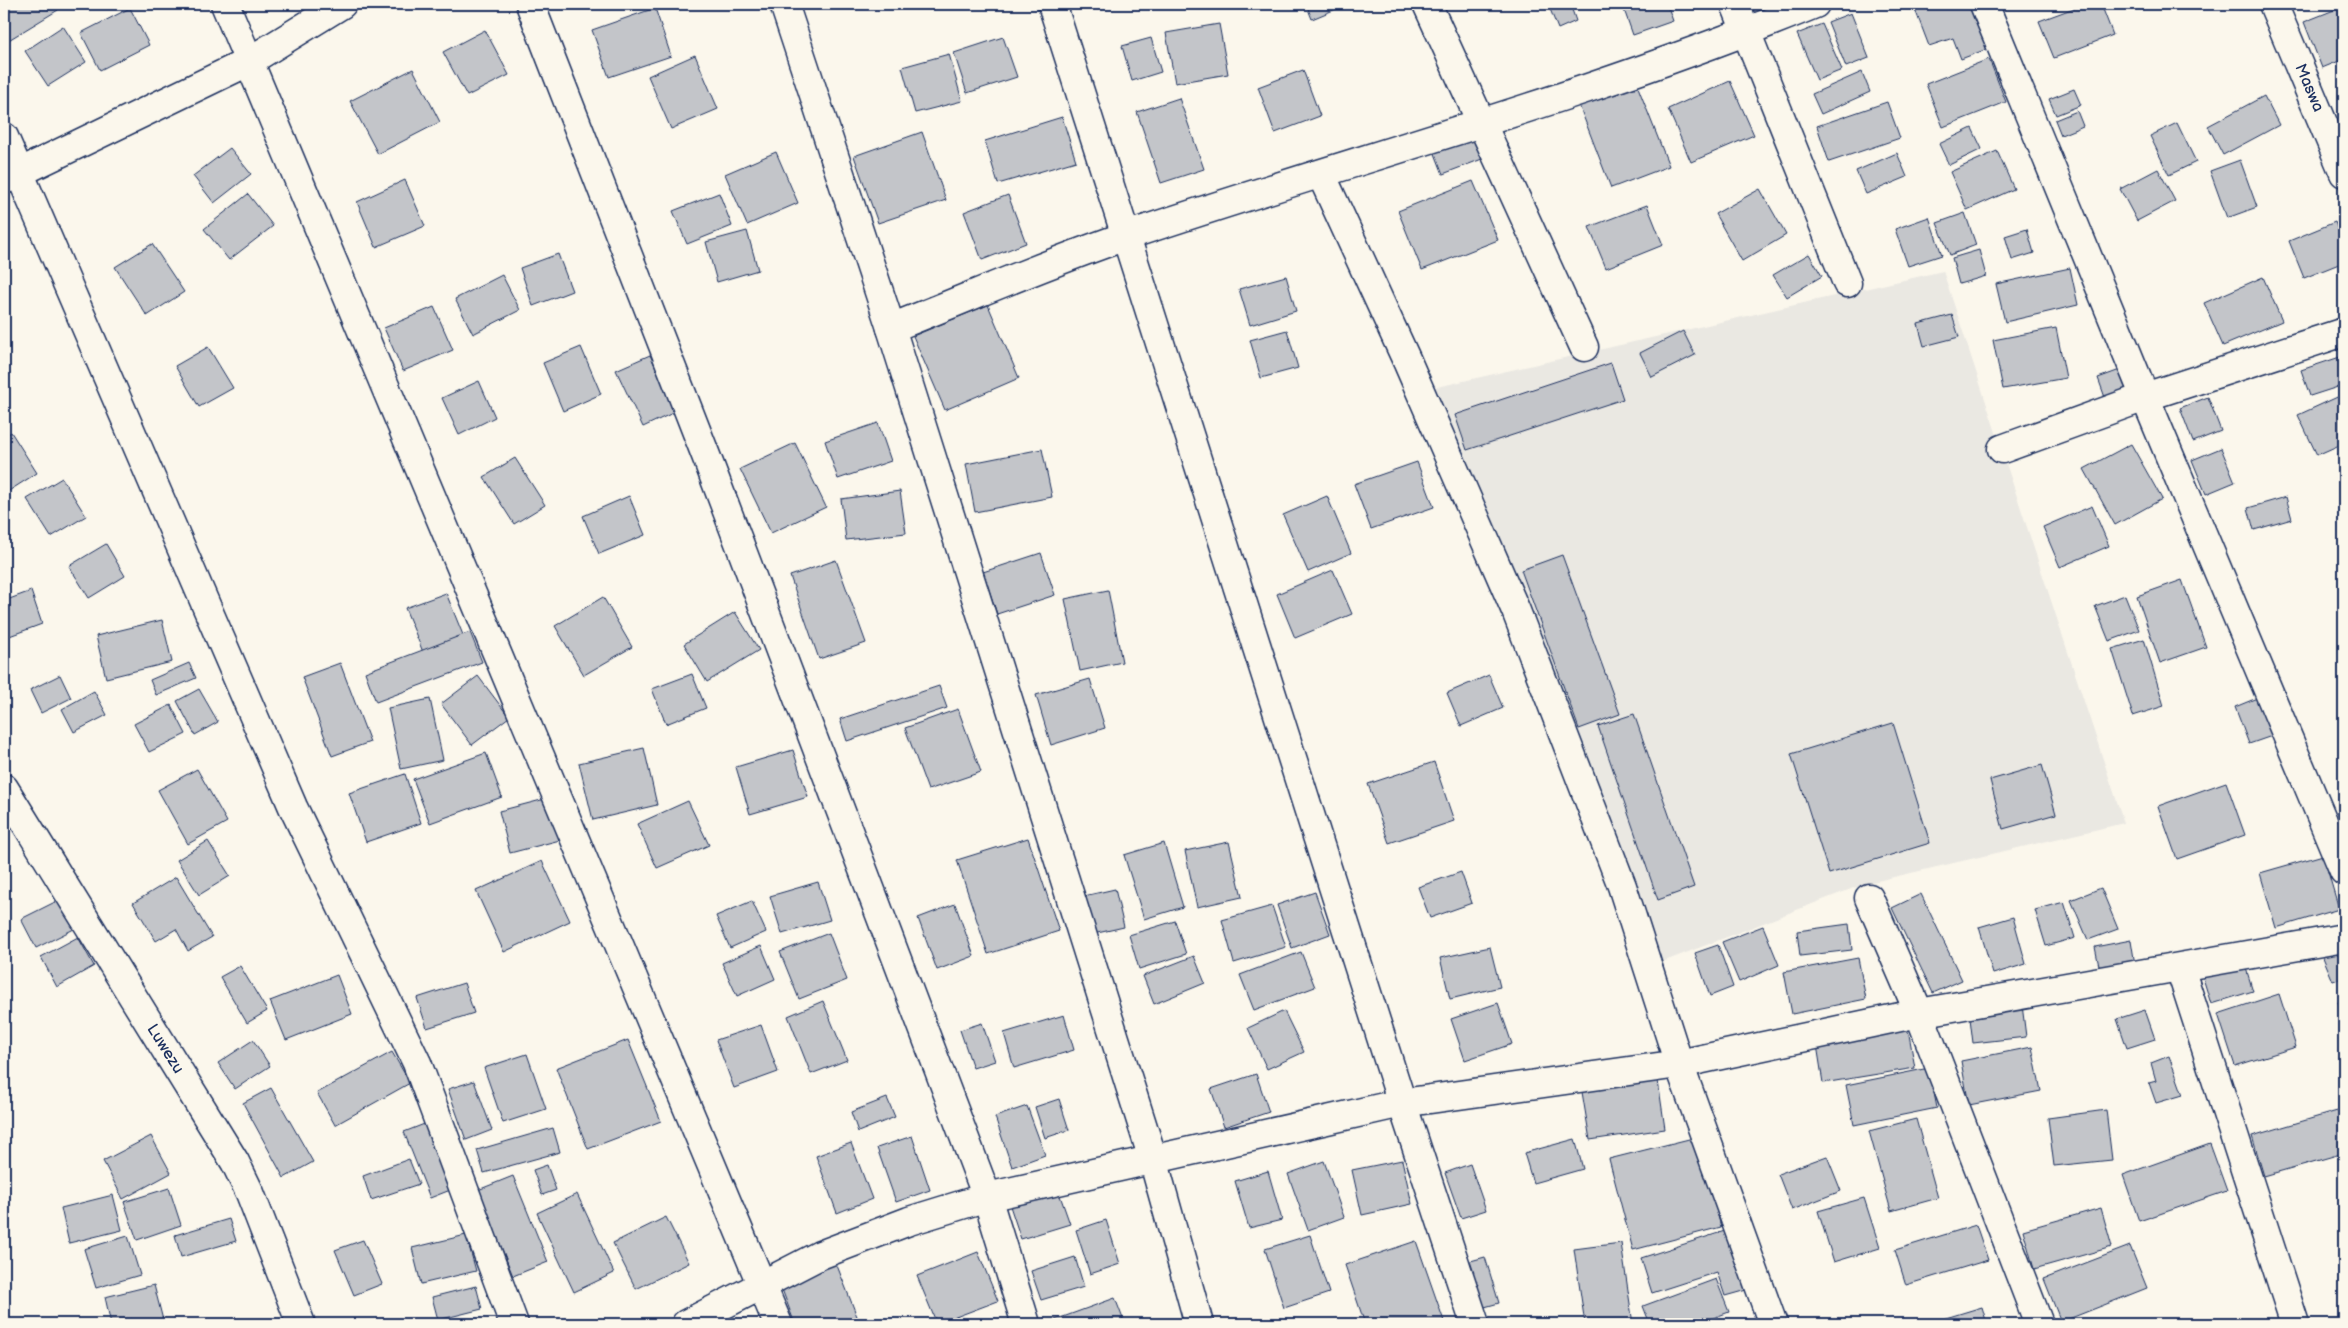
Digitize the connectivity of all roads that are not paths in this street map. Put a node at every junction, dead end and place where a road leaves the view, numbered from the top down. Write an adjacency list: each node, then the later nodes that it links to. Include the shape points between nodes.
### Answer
1 (226, 4): 12 (street)
2 (342, 4): 12 (street)
3 (530, 4): 34 (street)
4 (784, 4): 20 (street)
5 (1052, 4): 18 (street)
6 (1426, 4): 13 (street)
7 (1735, 4): 11 (street)
8 (1815, 4): 11 (street)
9 (1984, 4): 23 (street)
10 (2273, 4): 15 (street, Maswa)
11 (1747, 32): 13 (street); 19 (street)
12 (248, 62): 17 (street); 35 (street)
13 (1480, 124): 16 (street); 22 (street)
14 (4, 137): 17 (street)
15 (2344, 173)
16 (1321, 174): 18 (street); 31 (street, via 1516,610 1622,886)
17 (11, 176): 37 (street, via 293,807 417,1063)
18 (1127, 235): 20 (street); 32 (street)
19 (1847, 283)
20 (891, 328): 33 (street)
21 (2344, 332): 23 (street)
22 (1584, 347)
23 (2145, 397): 24 (street); 26 (street)
24 (2002, 449)
25 (4, 788): 36 (street, Luwezu, via 235,1162)
26 (2344, 871)
27 (1868, 898): 30 (street)
28 (2344, 938): 29 (street)
29 (2180, 968): 30 (street); 45 (street)
30 (1919, 1013): 31 (street); 44 (street)
31 (1679, 1064): 32 (street); 43 (street)
32 (1402, 1103): 33 (street); 42 (street)
33 (1153, 1158): 34 (street); 41 (street)
34 (987, 1197): 35 (street, via 852,1242 820,1255); 40 (street)
35 (764, 1286): 38 (street); 39 (street)
36 (301, 1324)
37 (514, 1324)
38 (686, 1324)
39 (778, 1324)
40 (1026, 1324)
41 (1199, 1324)
42 (1475, 1324)
43 (1773, 1324)
44 (2039, 1324)
45 (2295, 1324)

